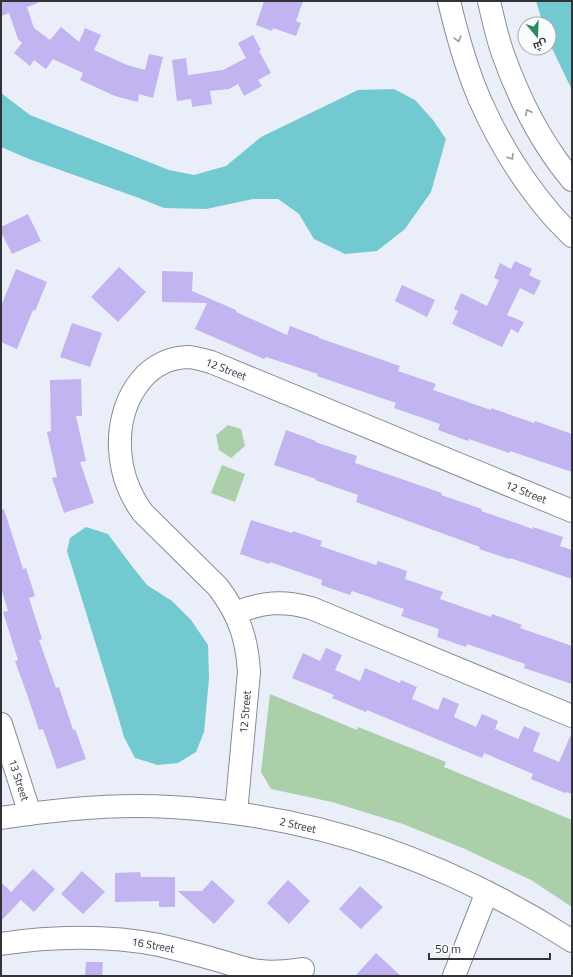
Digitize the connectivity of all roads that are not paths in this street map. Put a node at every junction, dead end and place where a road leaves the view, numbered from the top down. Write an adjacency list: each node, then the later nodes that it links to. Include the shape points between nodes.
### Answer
1 (449, 1): 4 (street, one-way to 4, via 464,58 480,100 500,140 524,178 551,214)
2 (488, 1): 3 (street, one-way to 2, via 538,131 518,93)
3 (572, 180)
4 (572, 236)
5 (572, 511): 6 (street, 12 Street, via 211,362 188,357 177,358 155,367 146,374 126,406 120,433 124,476 135,502 143,513 218,587)
6 (235, 613): 7 (street, via 272,603 311,608); 9 (street, 12 Street, via 245,642 249,672)
7 (572, 716)
8 (1, 724): 10 (street, 13 Street)
9 (236, 813): 10 (street, 2 Street, via 137,806 83,808); 12 (street, 2 Street, via 301,825 365,842 427,864)
10 (30, 814): 11 (street, 2 Street)
11 (1, 818)
12 (487, 892): 13 (street, 2 Street); 16 (street)
13 (572, 941)
14 (1, 944): 15 (street, 16 Street, via 62,938 110,939 182,950 260,971 288,972)
15 (303, 969)
16 (454, 976)

